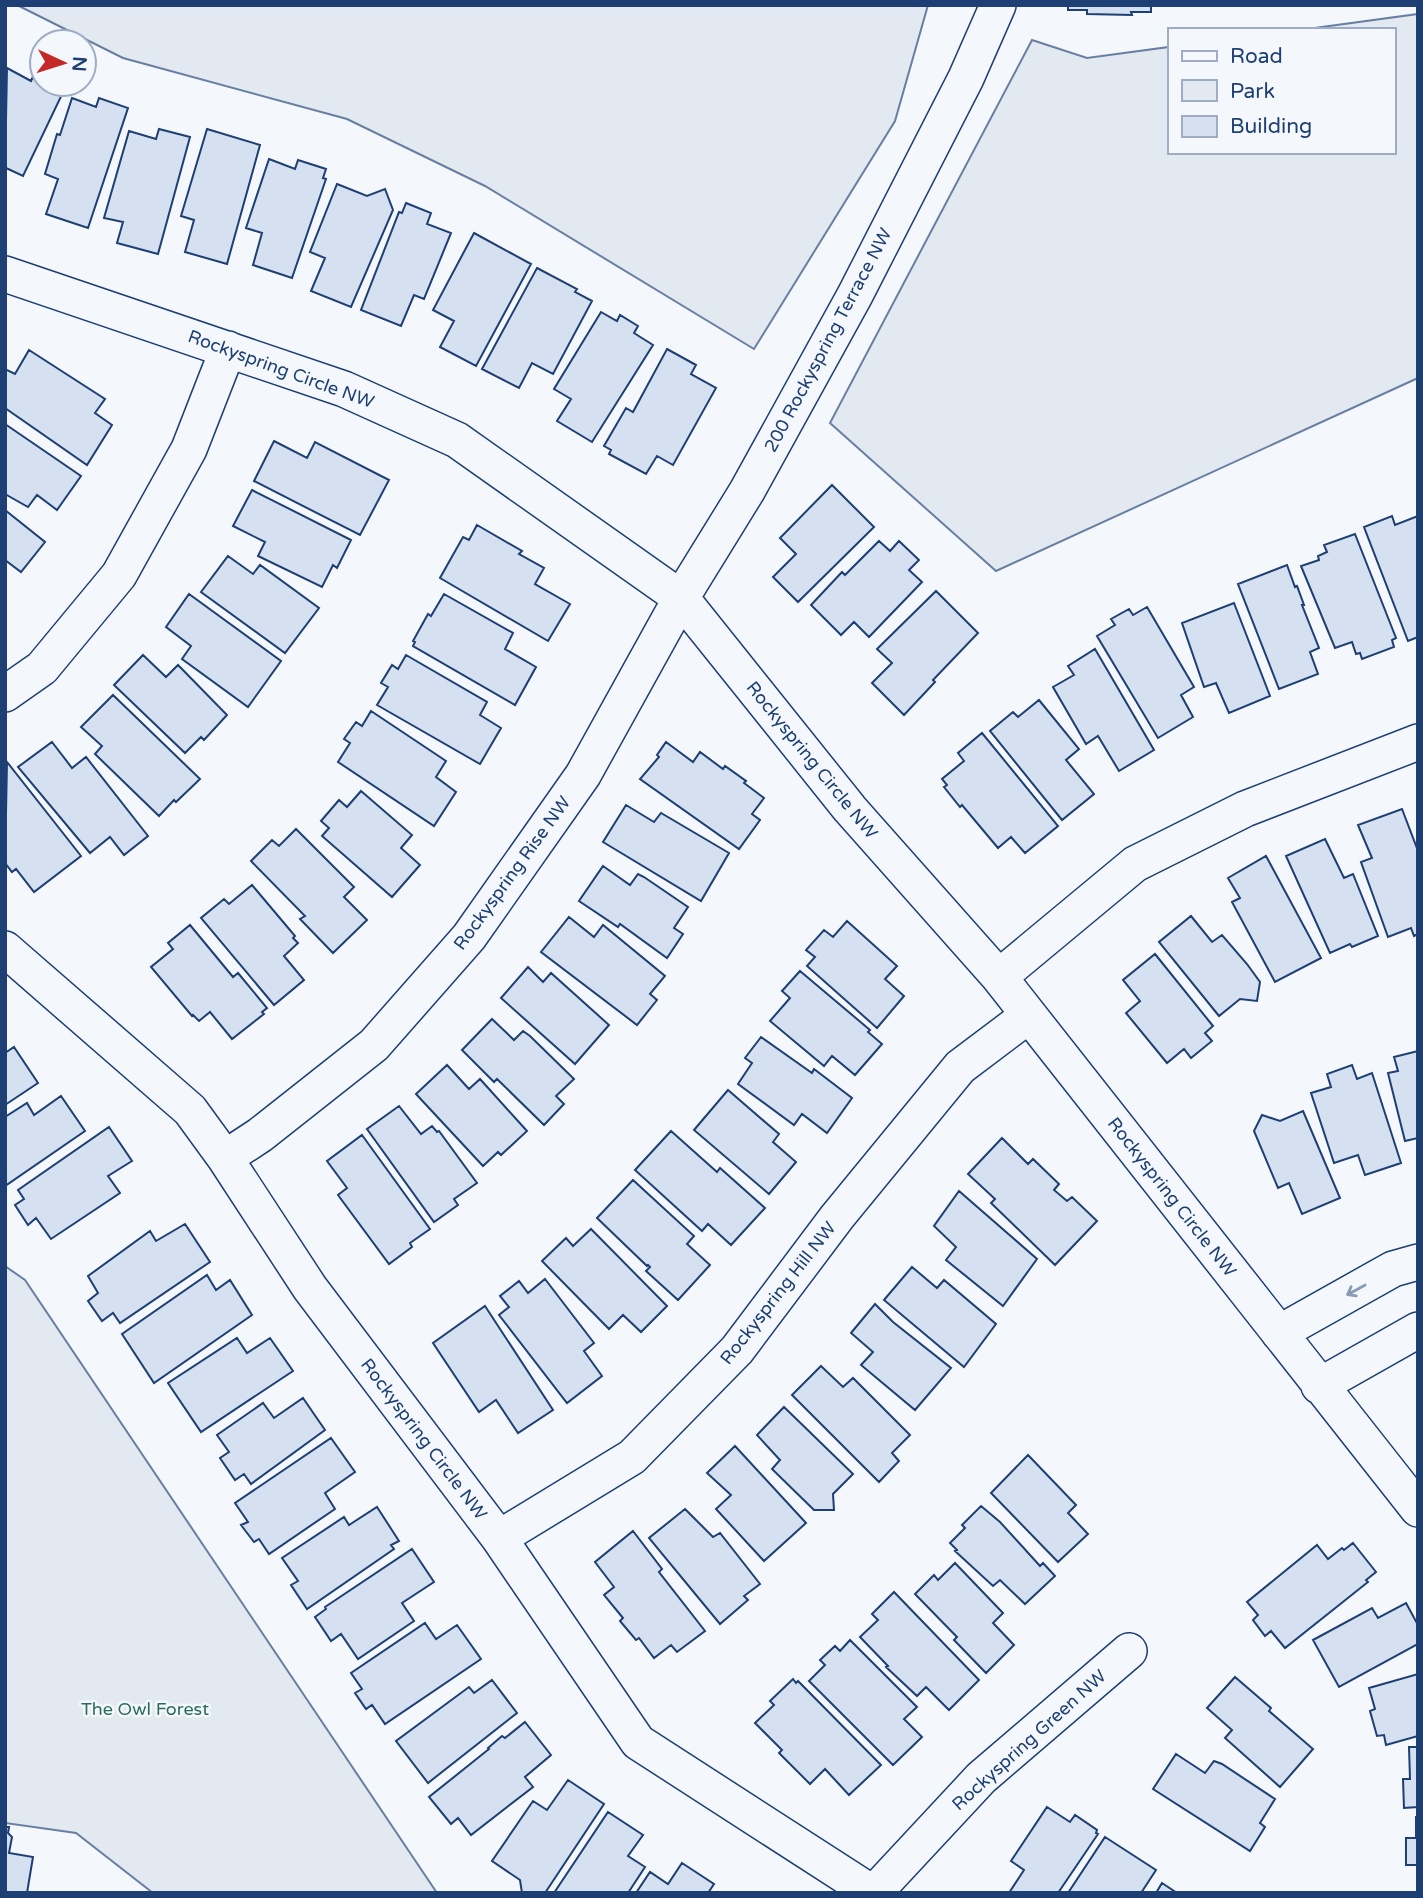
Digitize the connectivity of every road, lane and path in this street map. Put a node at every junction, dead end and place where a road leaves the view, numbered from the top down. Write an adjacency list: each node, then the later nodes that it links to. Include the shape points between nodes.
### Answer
1 (998, 5): 4 (street, 200 Rockyspring Terrace NW, via 966,78 848,307 747,491)
2 (5, 274): 3 (street, Rockyspring Circle NW)
3 (228, 349): 4 (street, Rockyspring Circle NW, via 344,389 457,440); 5 (street, via 189,449 119,575 42,668)
4 (681, 598): 8 (street, Rockyspring Circle NW, via 850,810); 10 (street, Rockyspring Rise NW, via 583,775 470,937 374,1045)
5 (5, 694)
6 (1418, 742): 8 (street, via 1245,809 1135,864)
7 (5, 949): 10 (street, Rockyspring Circle NW, via 190,1110)
8 (999, 977): 9 (street, Rockyspring Circle NW)
9 (1028, 1015): 13 (street, Rockyspring Circle NW); 16 (street, Rockyspring Hill NW, via 960,1067 737,1350 632,1457)
10 (225, 1158): 16 (street, Rockyspring Circle NW, via 310,1288)
11 (1418, 1262): 13 (street, one-way to 13, via 1393,1269)
12 (1418, 1330): 14 (street)
13 (1279, 1333): 14 (street, Rockyspring Circle NW)
14 (1319, 1386): 15 (street, Rockyspring Circle NW)
15 (1418, 1509)
16 (499, 1538): 18 (street, Rockyspring Circle NW, via 638,1742)
17 (1129, 1651): 18 (street, Rockyspring Green NW, via 981,1778)
18 (873, 1893)

